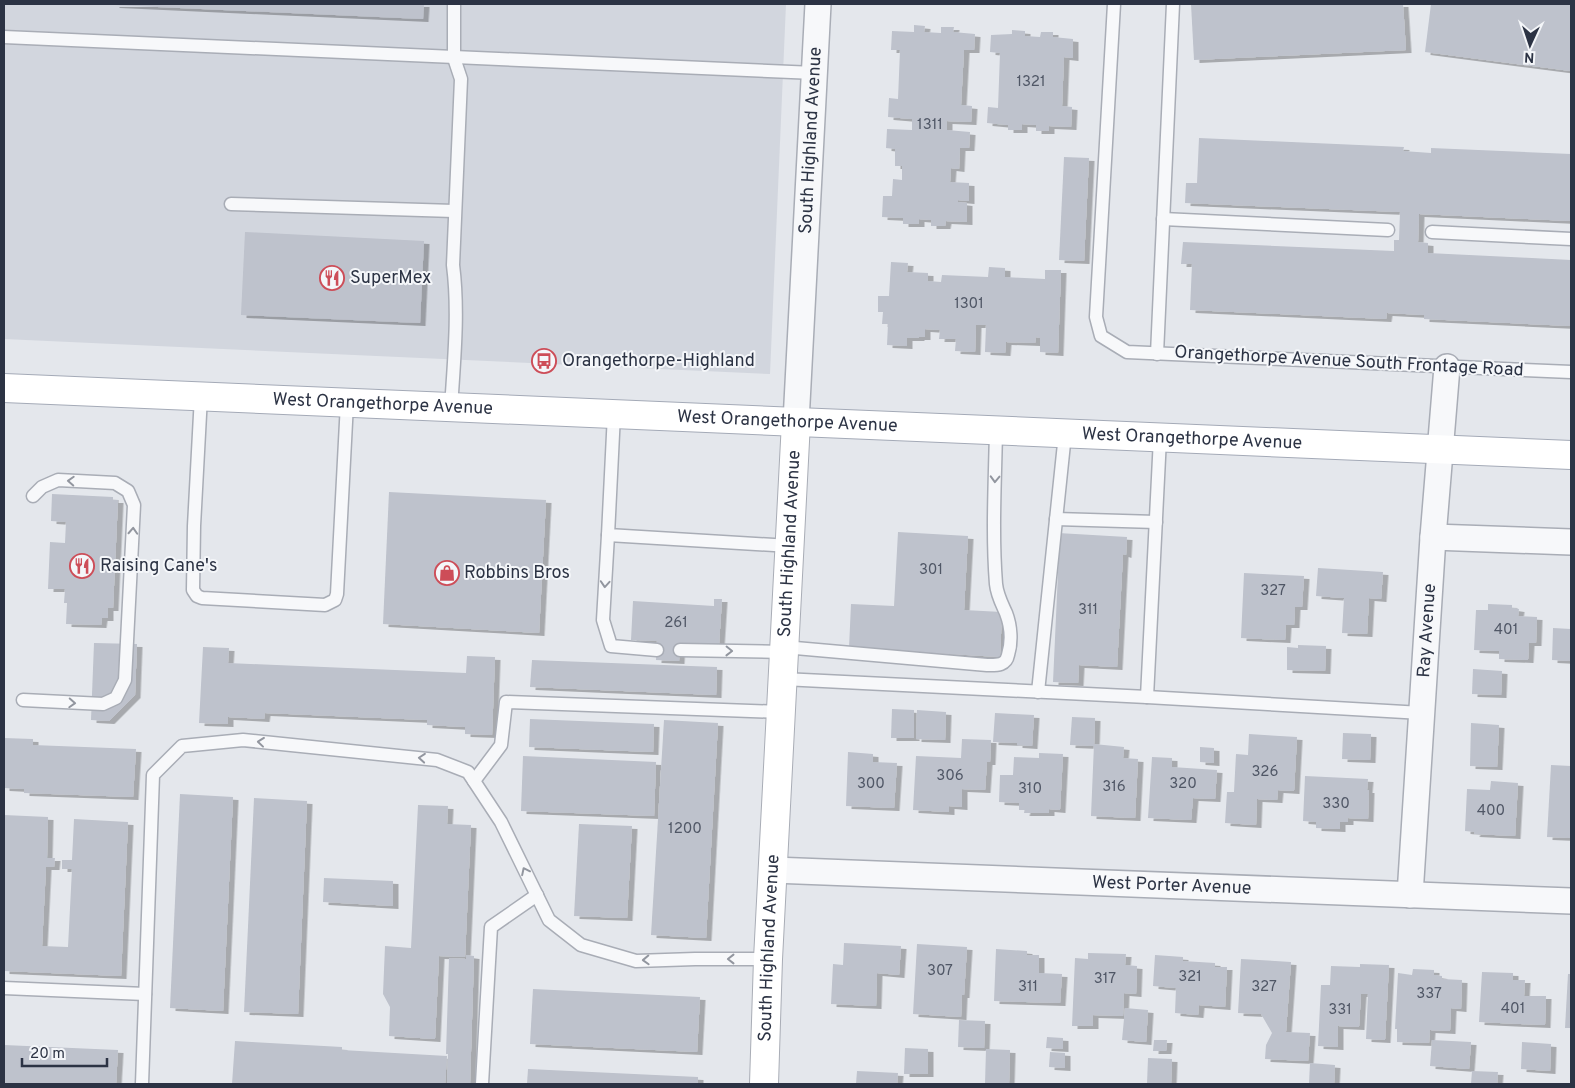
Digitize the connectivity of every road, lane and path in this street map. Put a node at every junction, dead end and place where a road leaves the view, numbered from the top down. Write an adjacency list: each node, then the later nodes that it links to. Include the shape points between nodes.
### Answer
1 (454, 4): 6 (lane)
2 (818, 4): 7 (street, South Highland Avenue)
3 (1114, 4): 14 (lane, Orangethorpe Avenue South Frontage Road, via 1096,317 1101,336 1127,352)
4 (1173, 4): 10 (lane)
5 (4, 37): 6 (lane)
6 (454, 58): 7 (lane); 9 (lane, via 461,79)
7 (814, 73): 22 (street, South Highland Avenue)
8 (231, 204): 9 (lane)
9 (454, 211): 20 (lane, via 455,343)
10 (1163, 219): 11 (lane); 14 (lane)
11 (1388, 230)
12 (1432, 232): 13 (lane)
13 (1571, 240)
14 (1157, 354): 15 (lane, Orangethorpe Avenue South Frontage Road)
15 (1447, 368): 16 (lane, Orangethorpe Avenue South Frontage Road); 26 (street, Ray Avenue)
16 (1571, 372)
17 (4, 388): 18 (main road, West Orangethorpe Avenue)
18 (201, 396): 19 (main road, West Orangethorpe Avenue); 19 (lane, via 193,590 202,598 325,605 335,600 337,594)
19 (347, 403): 20 (main road, West Orangethorpe Avenue)
20 (451, 408): 21 (main road, West Orangethorpe Avenue)
21 (614, 414): 22 (main road, West Orangethorpe Avenue); 31 (lane)
22 (796, 422): 23 (main road, West Orangethorpe Avenue); 34 (main road, South Highland Avenue)
23 (996, 430): 24 (main road, West Orangethorpe Avenue); 37 (lane, one-way to 37, via 993,536 997,587 1011,631 1006,661 1000,665)
24 (1065, 434): 25 (main road, West Orangethorpe Avenue); 29 (lane)
25 (1160, 438): 26 (main road, West Orangethorpe Avenue); 30 (lane)
26 (1442, 450): 27 (main road, West Orangethorpe Avenue); 32 (street, Ray Avenue)
27 (1571, 456)
28 (32, 496): 41 (lane, one-way to 28, via 102,704 116,698 125,680 134,505 128,491 115,483 58,480)
29 (1056, 519): 30 (lane); 39 (lane)
30 (1156, 522): 40 (lane)
31 (608, 535): 34 (lane); 35 (lane, one-way to 35, via 603,620 611,646)
32 (1433, 537): 33 (street); 43 (street, Ray Avenue)
33 (1571, 542)
34 (790, 546): 37 (main road, South Highland Avenue)
35 (657, 650)
36 (680, 650): 37 (lane, one-way to 37)
37 (784, 650): 38 (main road, South Highland Avenue)
38 (783, 679): 39 (lane); 42 (main road, South Highland Avenue)
39 (1038, 692): 40 (lane)
40 (1147, 697): 43 (lane)
41 (23, 700)
42 (781, 712): 44 (lane, via 506,702 501,745); 45 (main road, South Highland Avenue)
43 (1422, 713): 47 (street, Ray Avenue)
44 (474, 781): 46 (lane, one-way to 44, via 501,822); 51 (lane, one-way to 51, via 468,772 437,760 243,740 182,746 153,775)
45 (773, 870): 47 (street, West Porter Avenue); 49 (main road, South Highland Avenue)
46 (536, 895): 49 (lane, one-way to 46, via 636,961 581,945 549,920); 53 (lane, via 491,927)
47 (1410, 895): 48 (street, West Porter Avenue)
48 (1571, 901)
49 (768, 959): 54 (main road, South Highland Avenue)
50 (4, 988): 51 (lane)
51 (145, 994): 52 (lane)
52 (142, 1084)
53 (482, 1084)
54 (764, 1084)

